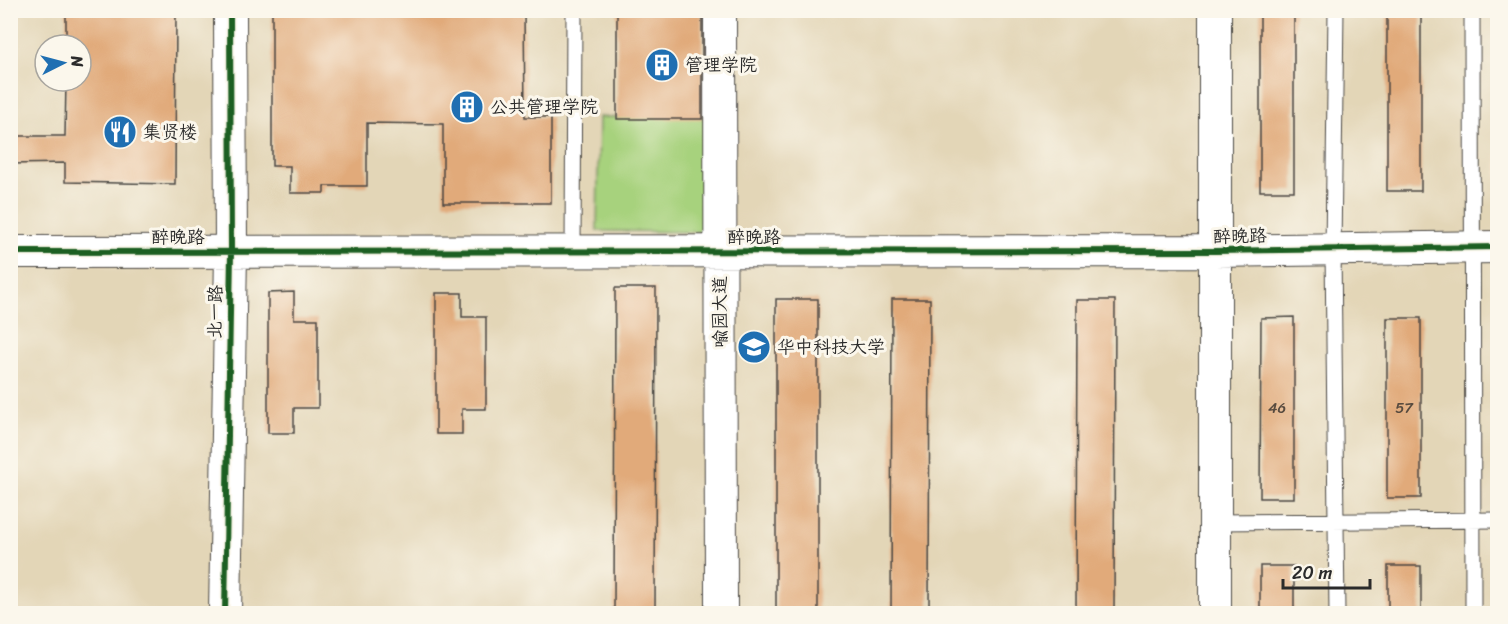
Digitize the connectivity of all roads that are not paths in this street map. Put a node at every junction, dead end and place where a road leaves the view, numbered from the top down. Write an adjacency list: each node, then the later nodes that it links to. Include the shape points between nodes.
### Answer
1 (230, 10): 11 (street, 北一路)
2 (574, 10): 12 (lane)
3 (720, 10): 13 (street, 喻园大道)
4 (1215, 10): 9 (street)
5 (1336, 10): 8 (lane)
6 (1472, 10): 7 (lane)
7 (1484, 247): 8 (street, 醉晚路); 14 (lane)
8 (1333, 250): 9 (street, 醉晚路); 16 (lane)
9 (1215, 251): 13 (street, 醉晚路); 17 (street)
10 (10, 252): 11 (street, 醉晚路)
11 (231, 252): 12 (street, 醉晚路); 18 (street, 北一路)
12 (573, 252): 13 (street, 醉晚路)
13 (720, 252): 19 (street, 喻园大道)
14 (1472, 520): 15 (lane); 16 (lane); 22 (lane)
15 (1497, 520)
16 (1336, 521): 17 (lane); 21 (lane)
17 (1215, 522): 20 (street)
18 (225, 614)
19 (721, 614)
20 (1215, 614)
21 (1337, 614)
22 (1473, 614)

